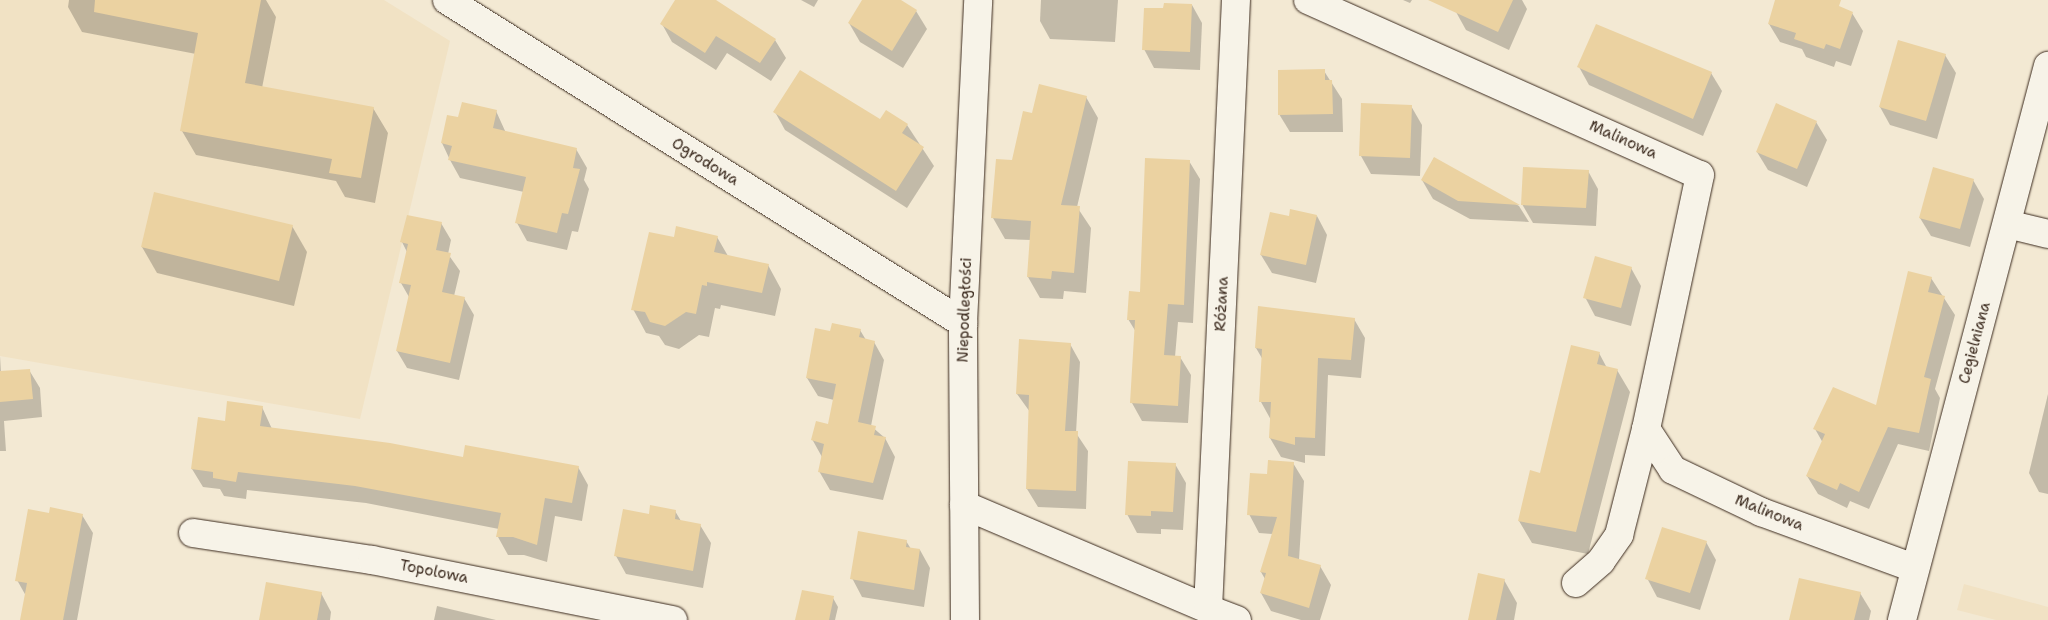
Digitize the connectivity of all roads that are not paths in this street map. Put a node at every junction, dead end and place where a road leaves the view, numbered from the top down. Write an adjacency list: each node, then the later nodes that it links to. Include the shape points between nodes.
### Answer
1 (447, 0): 8 (street, Ogrodowa)
2 (978, 0): 8 (street, Niepodległości)
3 (1236, 0): 14 (street, Różana)
4 (1308, 0): 9 (street, Malinowa, via 1700,175)
5 (2048, 66): 6 (street, Cegielniana)
6 (2007, 224): 7 (street); 12 (street, Cegielniana)
7 (2048, 234)
8 (963, 323): 10 (street, Niepodległości)
9 (1646, 429): 12 (street, Malinowa, via 1673,470 1761,512); 13 (street, Malinowa, via 1619,535 1601,561)
10 (964, 505): 14 (street); 17 (street, Niepodległości)
11 (193, 533): 15 (street, Topolowa, via 372,560)
12 (1914, 568): 19 (street, Cegielniana)
13 (1576, 583)
14 (1208, 609): 18 (street)
15 (632, 616): 16 (street, Topolowa)
16 (673, 620)
17 (965, 620)
18 (1237, 620)
19 (1902, 620)

